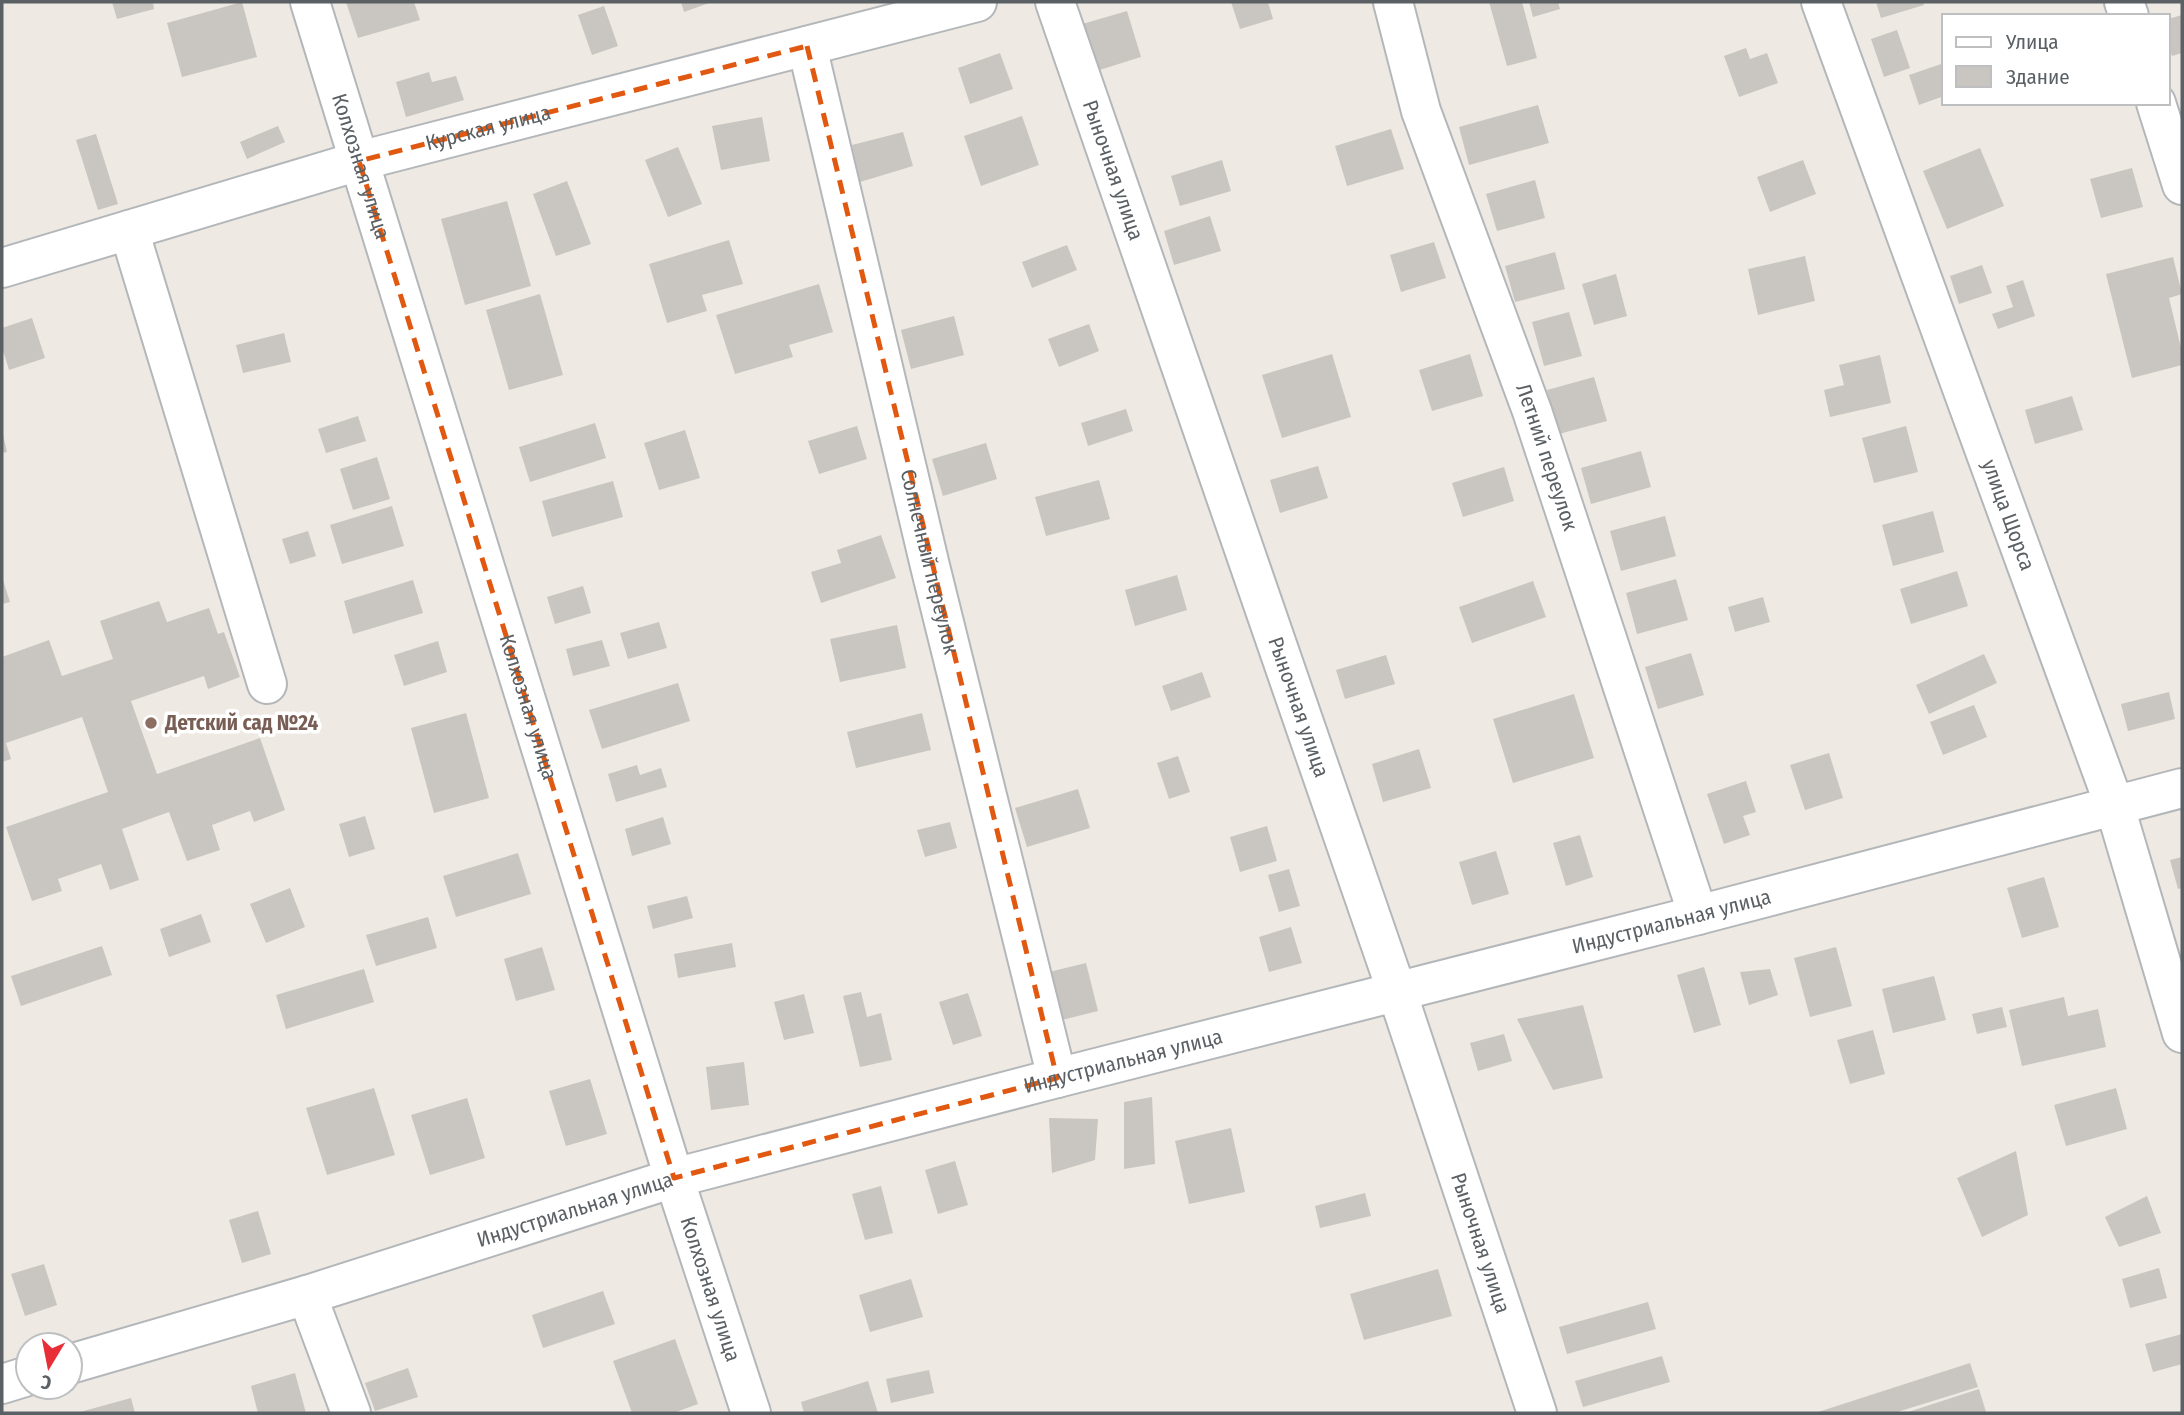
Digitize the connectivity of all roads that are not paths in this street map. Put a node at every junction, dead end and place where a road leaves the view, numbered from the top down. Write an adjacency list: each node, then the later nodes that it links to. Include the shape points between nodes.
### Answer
1 (310, 2): 8 (street, Колхозная улица)
2 (977, 2): 6 (street, Курская улица)
3 (1055, 2): 16 (street, Рыночная улица)
4 (1392, 2): 15 (street, Летний переулок, via 1421,111 1532,411)
5 (1821, 2): 14 (street, улица Щорса)
6 (807, 46): 8 (street, Курская улица); 18 (street, Солнечный переулок)
7 (2157, 105): 9 (street)
8 (359, 161): 10 (street, Курская улица); 19 (street, Колхозная улица)
9 (2182, 185)
10 (129, 230): 11 (street, Курская улица); 12 (street)
11 (2, 268)
12 (267, 684)
13 (2182, 788): 14 (street, Индустриальная улица)
14 (2115, 807): 15 (street, Индустриальная улица); 17 (street, улица Щорса)
15 (1698, 915): 16 (street, Индустриальная улица)
16 (1397, 992): 18 (street, Индустриальная улица); 24 (street, Рыночная улица)
17 (2182, 1033)
18 (1057, 1078): 19 (street, Индустриальная улица)
19 (674, 1178): 20 (street, Индустриальная улица); 23 (street, Колхозная улица)
20 (307, 1295): 21 (street, Индустриальная улица); 22 (street)
21 (84, 1360)
22 (351, 1413)
23 (751, 1413)
24 (1537, 1413)

